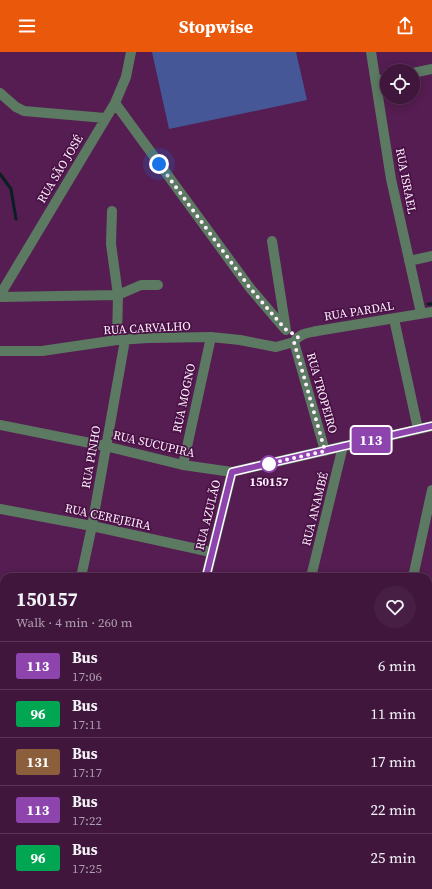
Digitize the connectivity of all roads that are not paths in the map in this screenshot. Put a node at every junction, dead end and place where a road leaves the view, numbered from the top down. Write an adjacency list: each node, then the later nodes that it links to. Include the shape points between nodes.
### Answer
1 (131, 52): 8 (street, RUA SÃO JOSÉ, via 126,77)
2 (371, 52): 6 (street, RUA ISRAEL)
3 (432, 69): 4 (street)
4 (420, 72)
5 (380, 80): 6 (street)
6 (376, 81): 13 (street, RUA ISRAEL, via 391,179)
7 (0, 93): 9 (street, via 16,108 24,111)
8 (115, 103): 9 (street, RUA SÃO JOSÉ); 20 (street, via 250,288)
9 (105, 118): 16 (street, RUA SÃO JOSÉ)
10 (112, 211): 15 (street, RUA PINHO, via 111,244)
11 (272, 241): 20 (street)
12 (432, 256): 13 (street)
13 (409, 261): 18 (street, RUA ISRAEL)
14 (158, 285): 15 (street, via 141,285)
15 (118, 295): 16 (street); 22 (street, RUA PINHO)
16 (0, 296)
17 (432, 312): 18 (street, RUA PARDAL)
18 (421, 313): 19 (street, RUA PARDAL)
19 (394, 319): 23 (street, RUA PARDAL, via 318,330); 27 (street)
20 (285, 329): 23 (street)
21 (211, 337): 22 (street, RUA CARVALHO); 23 (street, RUA CARVALHO, via 276,347); 31 (street, RUA MOGNO)
22 (121, 340): 24 (street, RUA CARVALHO, via 68,349); 28 (street, RUA PINHO)
23 (296, 340): 30 (street, RUA TROPEIRO)
24 (0, 351)
25 (0, 425): 28 (street, RUA SUCUPIRA)
26 (432, 426): 27 (street, RUA AZULÃO)
27 (418, 429): 29 (street, RUA AZULÃO)
28 (106, 446): 31 (street, RUA SUCUPIRA); 35 (street, RUA PINHO)
29 (343, 446): 30 (street, RUA AZULÃO); 39 (street, RUA ANAMBÉ)
30 (325, 451): 32 (street, RUA AZULÃO)
31 (183, 464): 32 (street, RUA SUCUPIRA)
32 (232, 472): 36 (street, RUA AZULÃO)
33 (432, 490): 40 (street)
34 (0, 509): 35 (street, RUA CEREJEIRA)
35 (92, 526): 36 (street, RUA CEREJEIRA); 37 (street, RUA PINHO)
36 (211, 552): 38 (street, RUA AZULÃO)
37 (82, 573)
38 (207, 573)
39 (313, 573)
40 (414, 573)

